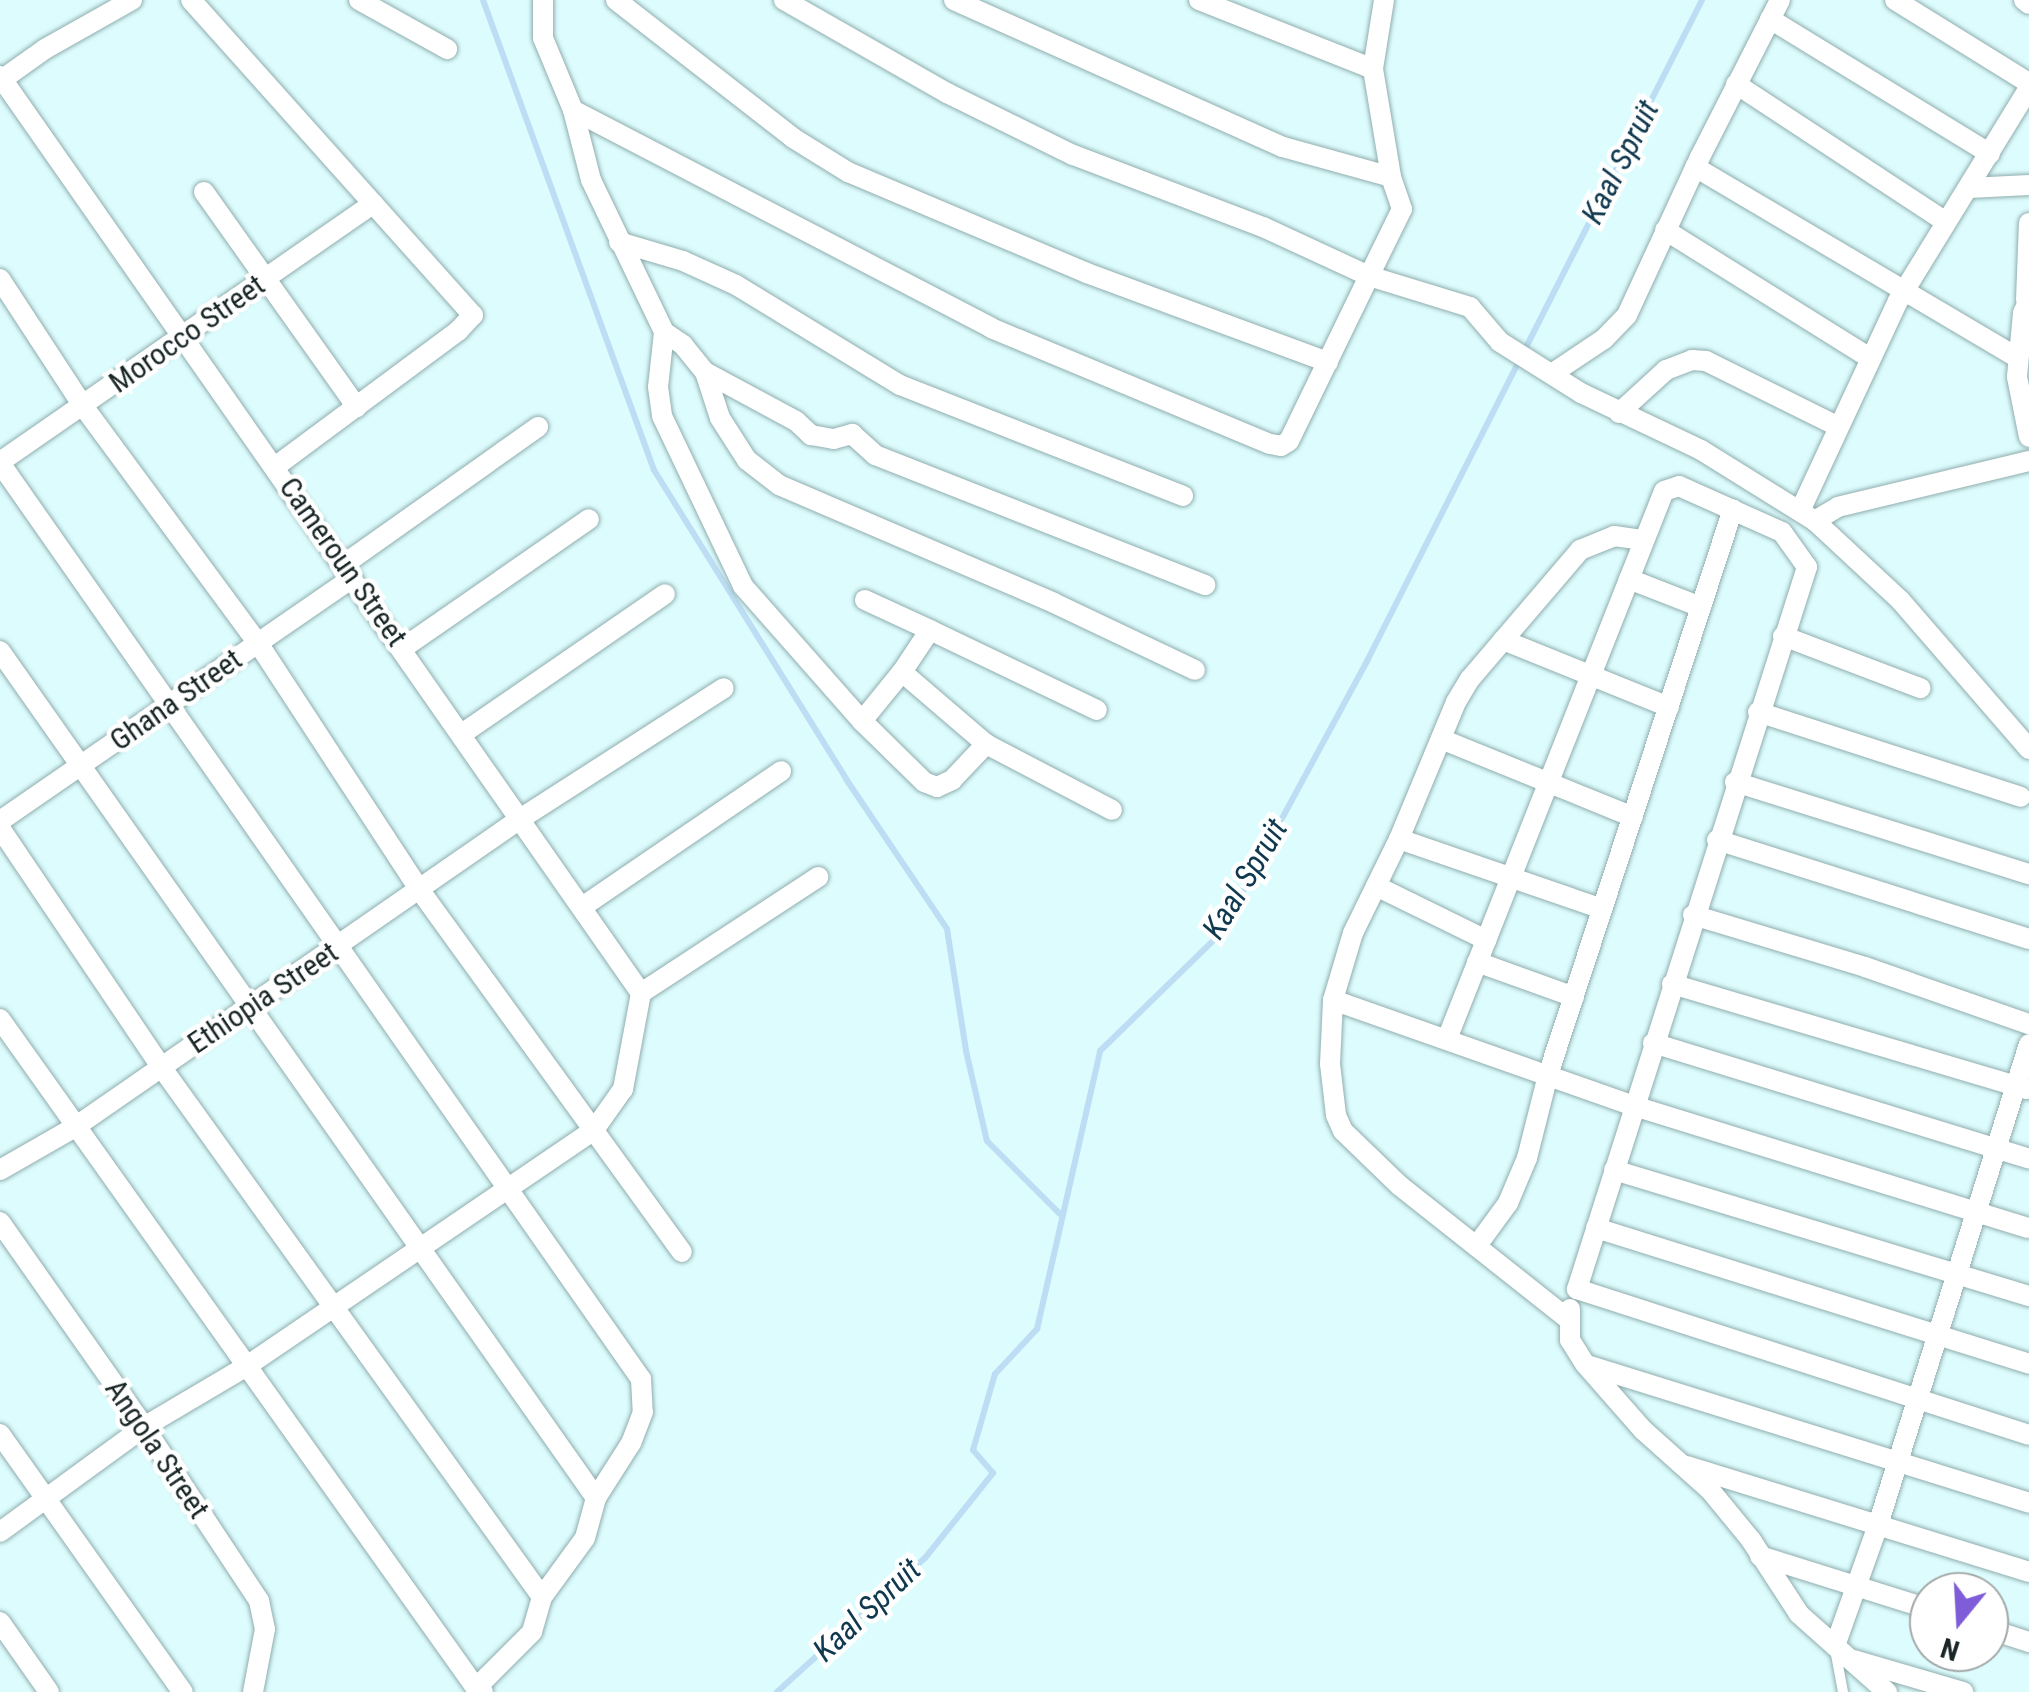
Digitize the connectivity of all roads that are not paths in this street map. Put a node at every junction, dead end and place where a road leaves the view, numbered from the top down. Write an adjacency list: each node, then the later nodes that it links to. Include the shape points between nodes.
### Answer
1 (132, 0): 15 (street)
2 (191, 0): 25 (street)
3 (360, 0): 13 (street)
4 (543, 0): 18 (street, via 543,38)
5 (616, 0): 39 (street, via 793,138 848,172 1087,272)
6 (784, 0): 30 (street, via 1073,155)
7 (954, 0): 21 (street, via 1282,147)
8 (1199, 0): 14 (street)
9 (1384, 0): 14 (street)
10 (1780, 0): 12 (street)
11 (1895, 0): 17 (street)
12 (1770, 19): 16 (street); 19 (street)
13 (448, 49)
14 (1373, 69): 21 (street)
15 (1, 79): 36 (street, Cameroun Street)
16 (1736, 84): 20 (street); 26 (street)
17 (2029, 85): 19 (street)
18 (573, 110): 29 (street, via 591,180); 39 (street, via 991,328 1270,444 1288,440)
19 (1990, 154): 23 (street)
20 (1695, 167): 28 (street); 33 (street)
21 (1391, 177): 30 (street, via 1402,209)
22 (2029, 185): 23 (street)
23 (1969, 188): 26 (street)
24 (204, 192): 31 (street)
25 (373, 204): 31 (street, Morocco Street); 43 (street, via 473,315)
26 (1946, 222): 33 (street)
27 (2029, 224): 34 (street)
28 (1666, 230): 38 (street); 40 (street, via 1619,326)
29 (620, 242): 35 (street); 51 (street, via 683,260 736,285 900,385)
30 (1369, 276): 39 (street); 40 (street, via 1470,307 1500,342)
31 (268, 278): 36 (street, Morocco Street); 43 (street)
32 (0, 279): 42 (street)
33 (1904, 290): 37 (street); 38 (street)
34 (2027, 300): 37 (street)
35 (664, 332): 41 (street); 77 (street, via 662,416 743,586)
36 (183, 339): 42 (street, Morocco Street); 50 (street, Cameroun Street)
37 (2022, 346): 47 (street, via 2017,394)
38 (1870, 358): 45 (street)
39 (1328, 362)
40 (1547, 368): 44 (street)
41 (705, 372): 58 (street, via 811,435 852,434 874,455); 68 (street, via 720,418 746,460 778,485)
42 (84, 406): 49 (street, Morocco Street); 65 (street)
43 (357, 407): 50 (street)
44 (1619, 413): 45 (street, via 1666,370 1692,360); 53 (street, via 1701,450)
45 (1837, 426): 53 (street)
46 (538, 427): 56 (street, Ghana Street)
47 (2029, 437)
48 (2029, 461): 53 (street)
49 (0, 463): 73 (street)
50 (276, 466): 56 (street, Cameroun Street)
51 (1183, 496)
52 (1734, 509): 55 (street, via 1670,487); 61 (street); 63 (street, via 1782,532 1805,560)
53 (1808, 516): 81 (street, via 1900,600)
54 (589, 519): 66 (street)
55 (1644, 540): 57 (street); 64 (street, via 1614,536 1589,544)
56 (348, 572): 65 (street, Ghana Street); 66 (street, Cameroun Street)
57 (1629, 579): 61 (street); 70 (street)
58 (1205, 585)
59 (665, 594): 78 (street)
60 (865, 600): 62 (street)
61 (1701, 607): 74 (street)
62 (930, 630): 69 (street); 75 (street)
63 (1783, 636): 72 (street); 76 (street)
64 (1503, 640): 70 (street); 79 (street, via 1470,679)
65 (258, 643): 73 (street, Ghana Street); 97 (street)
66 (403, 648): 78 (street, Cameroun Street)
67 (0, 650): 82 (street)
68 (1195, 670)
69 (902, 672): 77 (street); 80 (street)
70 (1591, 676): 74 (street); 84 (street)
71 (724, 688): 89 (street, Ethiopia Street)
72 (1920, 688)
73 (170, 706): 82 (street, Ghana Street); 103 (street)
74 (1669, 706): 88 (street)
75 (1097, 710)
76 (1758, 712): 85 (street); 86 (street)
77 (862, 721): 80 (street, via 909,770 937,787 959,775)
78 (463, 733): 89 (street, Cameroun Street)
79 (1440, 738): 84 (street); 91 (street)
80 (986, 744): 87 (street)
81 (2029, 749)
82 (79, 766): 90 (street, Ghana Street); 109 (street)
83 (782, 772): 98 (street)
84 (1549, 782): 88 (street); 95 (street)
85 (1735, 782): 92 (street); 93 (street)
86 (2021, 797)
87 (1112, 810)
88 (1632, 816): 99 (street)
89 (520, 818): 97 (street, Ethiopia Street); 98 (street, Cameroun Street)
90 (0, 825): 115 (street)
91 (1400, 839): 95 (street); 96 (street)
92 (1717, 840): 100 (street); 101 (street)
93 (2029, 874)
94 (818, 877): 106 (street)
95 (1511, 877): 99 (street); 102 (street)
96 (1376, 886): 102 (street); 108 (street, via 1341,964)
97 (419, 889): 103 (street, Ethiopia Street); 120 (street)
98 (582, 907): 106 (street, Cameroun Street)
99 (1602, 909): 107 (street)
100 (1693, 915): 105 (street); 111 (street)
101 (2029, 939)
102 (1486, 940): 104 (street)
103 (336, 948): 109 (street, Ethiopia Street); 125 (street)
104 (1477, 962): 107 (street); 112 (street)
105 (1672, 984): 113 (street); 117 (street)
106 (640, 993): 120 (street, via 629,1062 612,1109)
107 (1574, 996): 116 (street)
108 (1333, 1000): 112 (street); 131 (street, via 1330,1064 1343,1131 1400,1186)
109 (251, 1004): 115 (street, Ethiopia Street); 130 (street)
110 (0, 1019): 119 (street)
111 (2029, 1024)
112 (1447, 1040): 116 (street)
113 (1653, 1043): 118 (street); 121 (street)
114 (2029, 1044): 117 (street)
115 (162, 1068): 119 (street, Ethiopia Street); 136 (street)
116 (1548, 1076): 118 (street); 131 (street, via 1527,1158 1508,1203)
117 (2023, 1088): 121 (street)
118 (1634, 1106): 124 (street); 126 (street)
119 (76, 1127): 123 (street, Ethiopia Street); 141 (street)
120 (594, 1130): 125 (street); 132 (street)
121 (1997, 1148): 122 (street); 126 (street)
122 (2029, 1159)
123 (0, 1170)
124 (1614, 1170): 128 (street); 133 (street)
125 (510, 1188): 130 (street); 148 (street, via 644,1389 630,1442)
126 (1976, 1211): 129 (street); 133 (street)
127 (0, 1222): 143 (street, Angola Street)
128 (1596, 1228): 134 (street); 138 (street)
129 (2029, 1228)
130 (421, 1244): 136 (street); 148 (street)
131 (1478, 1244): 137 (street)
132 (682, 1252)
133 (1956, 1274): 135 (street); 138 (street)
134 (1577, 1289): 137 (street); 142 (street)
135 (2029, 1296)
136 (331, 1306): 141 (street); 156 (street)
137 (1568, 1319): 139 (street, via 1570,1340)
138 (1936, 1336): 140 (street); 142 (street)
139 (1585, 1364): 146 (street); 147 (street)
140 (2029, 1364)
141 (246, 1366): 143 (street); 160 (street)
142 (1915, 1400): 145 (street); 146 (street)
143 (144, 1427): 149 (street); 163 (street, Angola Street, via 258,1602 266,1630)
144 (0, 1434): 149 (street)
145 (2029, 1434)
146 (1896, 1462): 150 (street); 151 (street)
147 (1679, 1464): 151 (street); 153 (street, via 1710,1490)
148 (596, 1498): 156 (street, via 585,1538)
149 (46, 1501): 152 (street); 162 (street)
150 (2029, 1504)
151 (1878, 1526): 154 (street); 155 (street)
152 (0, 1532)
153 (1760, 1556): 155 (street); 159 (street, via 1799,1614)
154 (2029, 1572)
155 (1858, 1587): 157 (street); 159 (street)
156 (542, 1597): 160 (street, via 532,1632)
157 (1909, 1604)
158 (0, 1622): 161 (street)
159 (1841, 1652): 164 (lane); 165 (street); 166 (street)
160 (480, 1690)
161 (49, 1692)
162 (183, 1692)
163 (253, 1692)
164 (1843, 1692)
165 (1887, 1692)
166 (1962, 1692)

